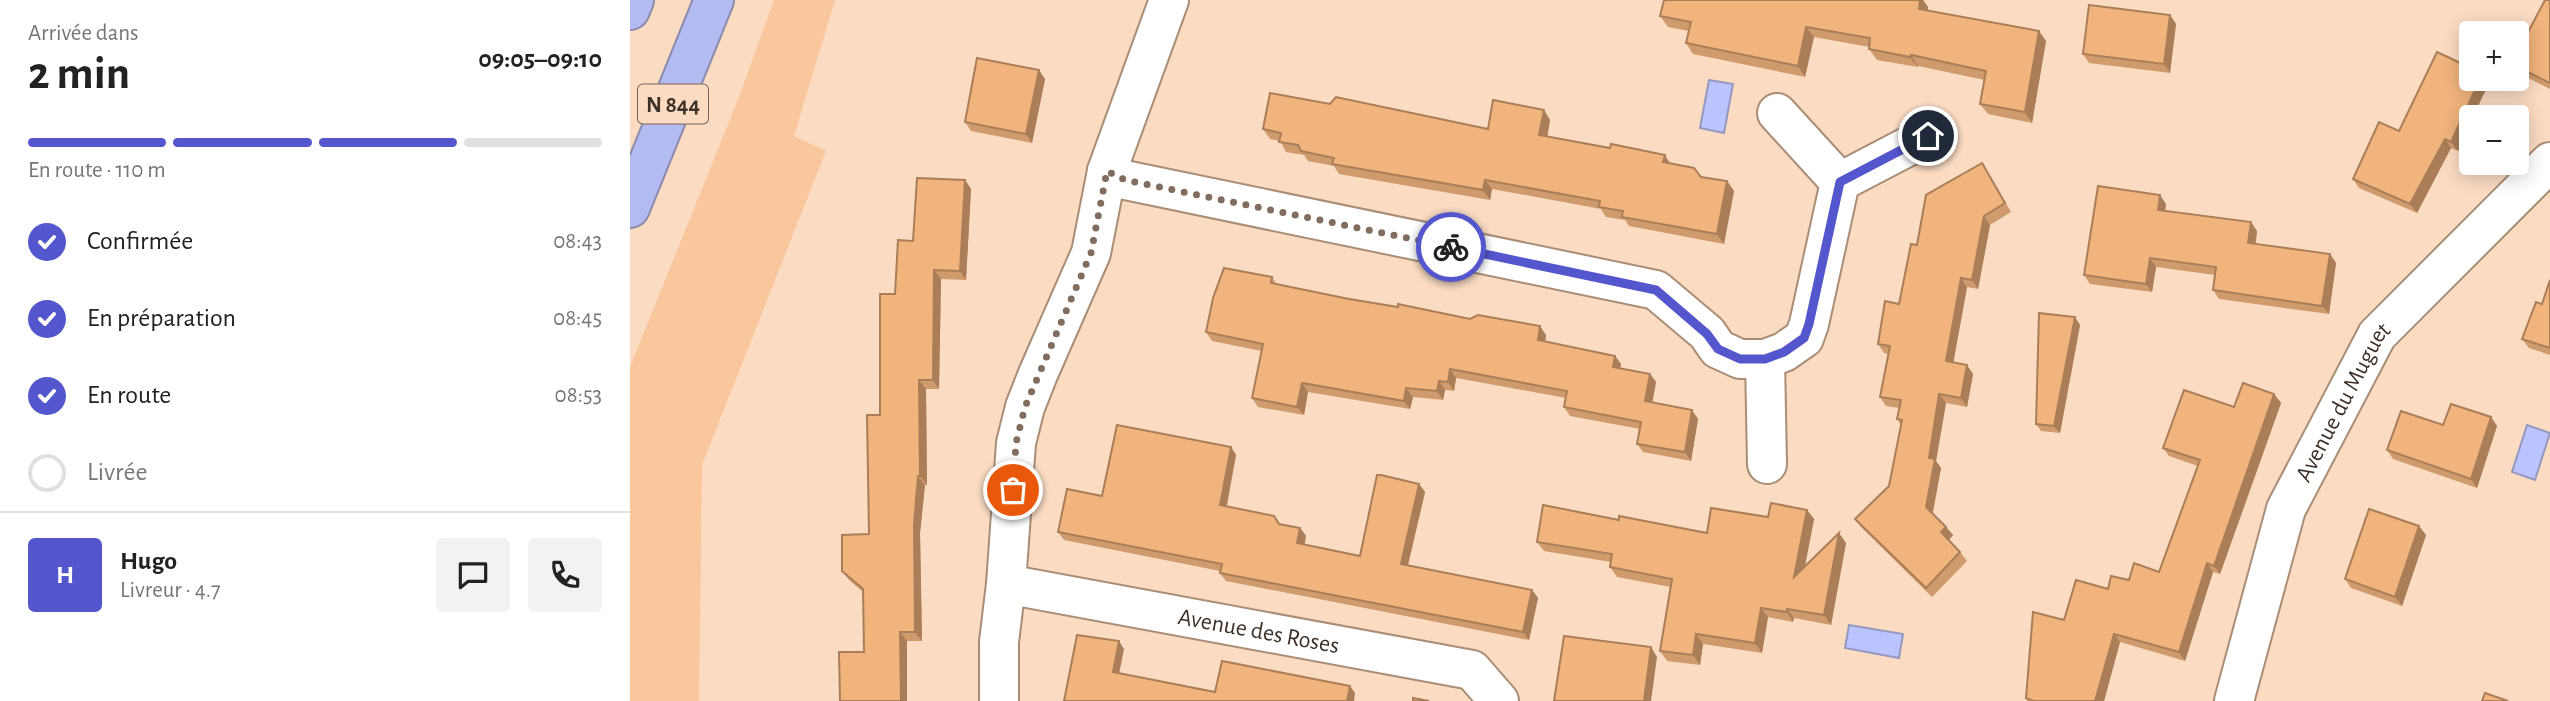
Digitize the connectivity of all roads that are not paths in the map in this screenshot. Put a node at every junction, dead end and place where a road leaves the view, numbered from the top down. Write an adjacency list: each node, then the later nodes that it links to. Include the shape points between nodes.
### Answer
1 (634, 0): 4 (highway)
2 (714, 0): 10 (highway, N 844)
3 (1169, 0): 8 (street)
4 (630, 10)
5 (1777, 113): 9 (street)
6 (1928, 136): 9 (street)
7 (2550, 162): 16 (street, Avenue du Muguet, via 2377,335 2286,509)
8 (1107, 171): 11 (street, via 1125,180 1656,290 1718,349 1740,359); 13 (street, via 1091,253 1038,374 1016,443)
9 (1840, 182): 11 (street, via 1804,338)
10 (630, 208)
11 (1765, 359): 12 (street)
12 (1767, 464)
13 (1006, 583): 14 (street); 15 (street, Avenue des Roses, via 1472,670)
14 (999, 701)
15 (1499, 701)
16 (2234, 701)

